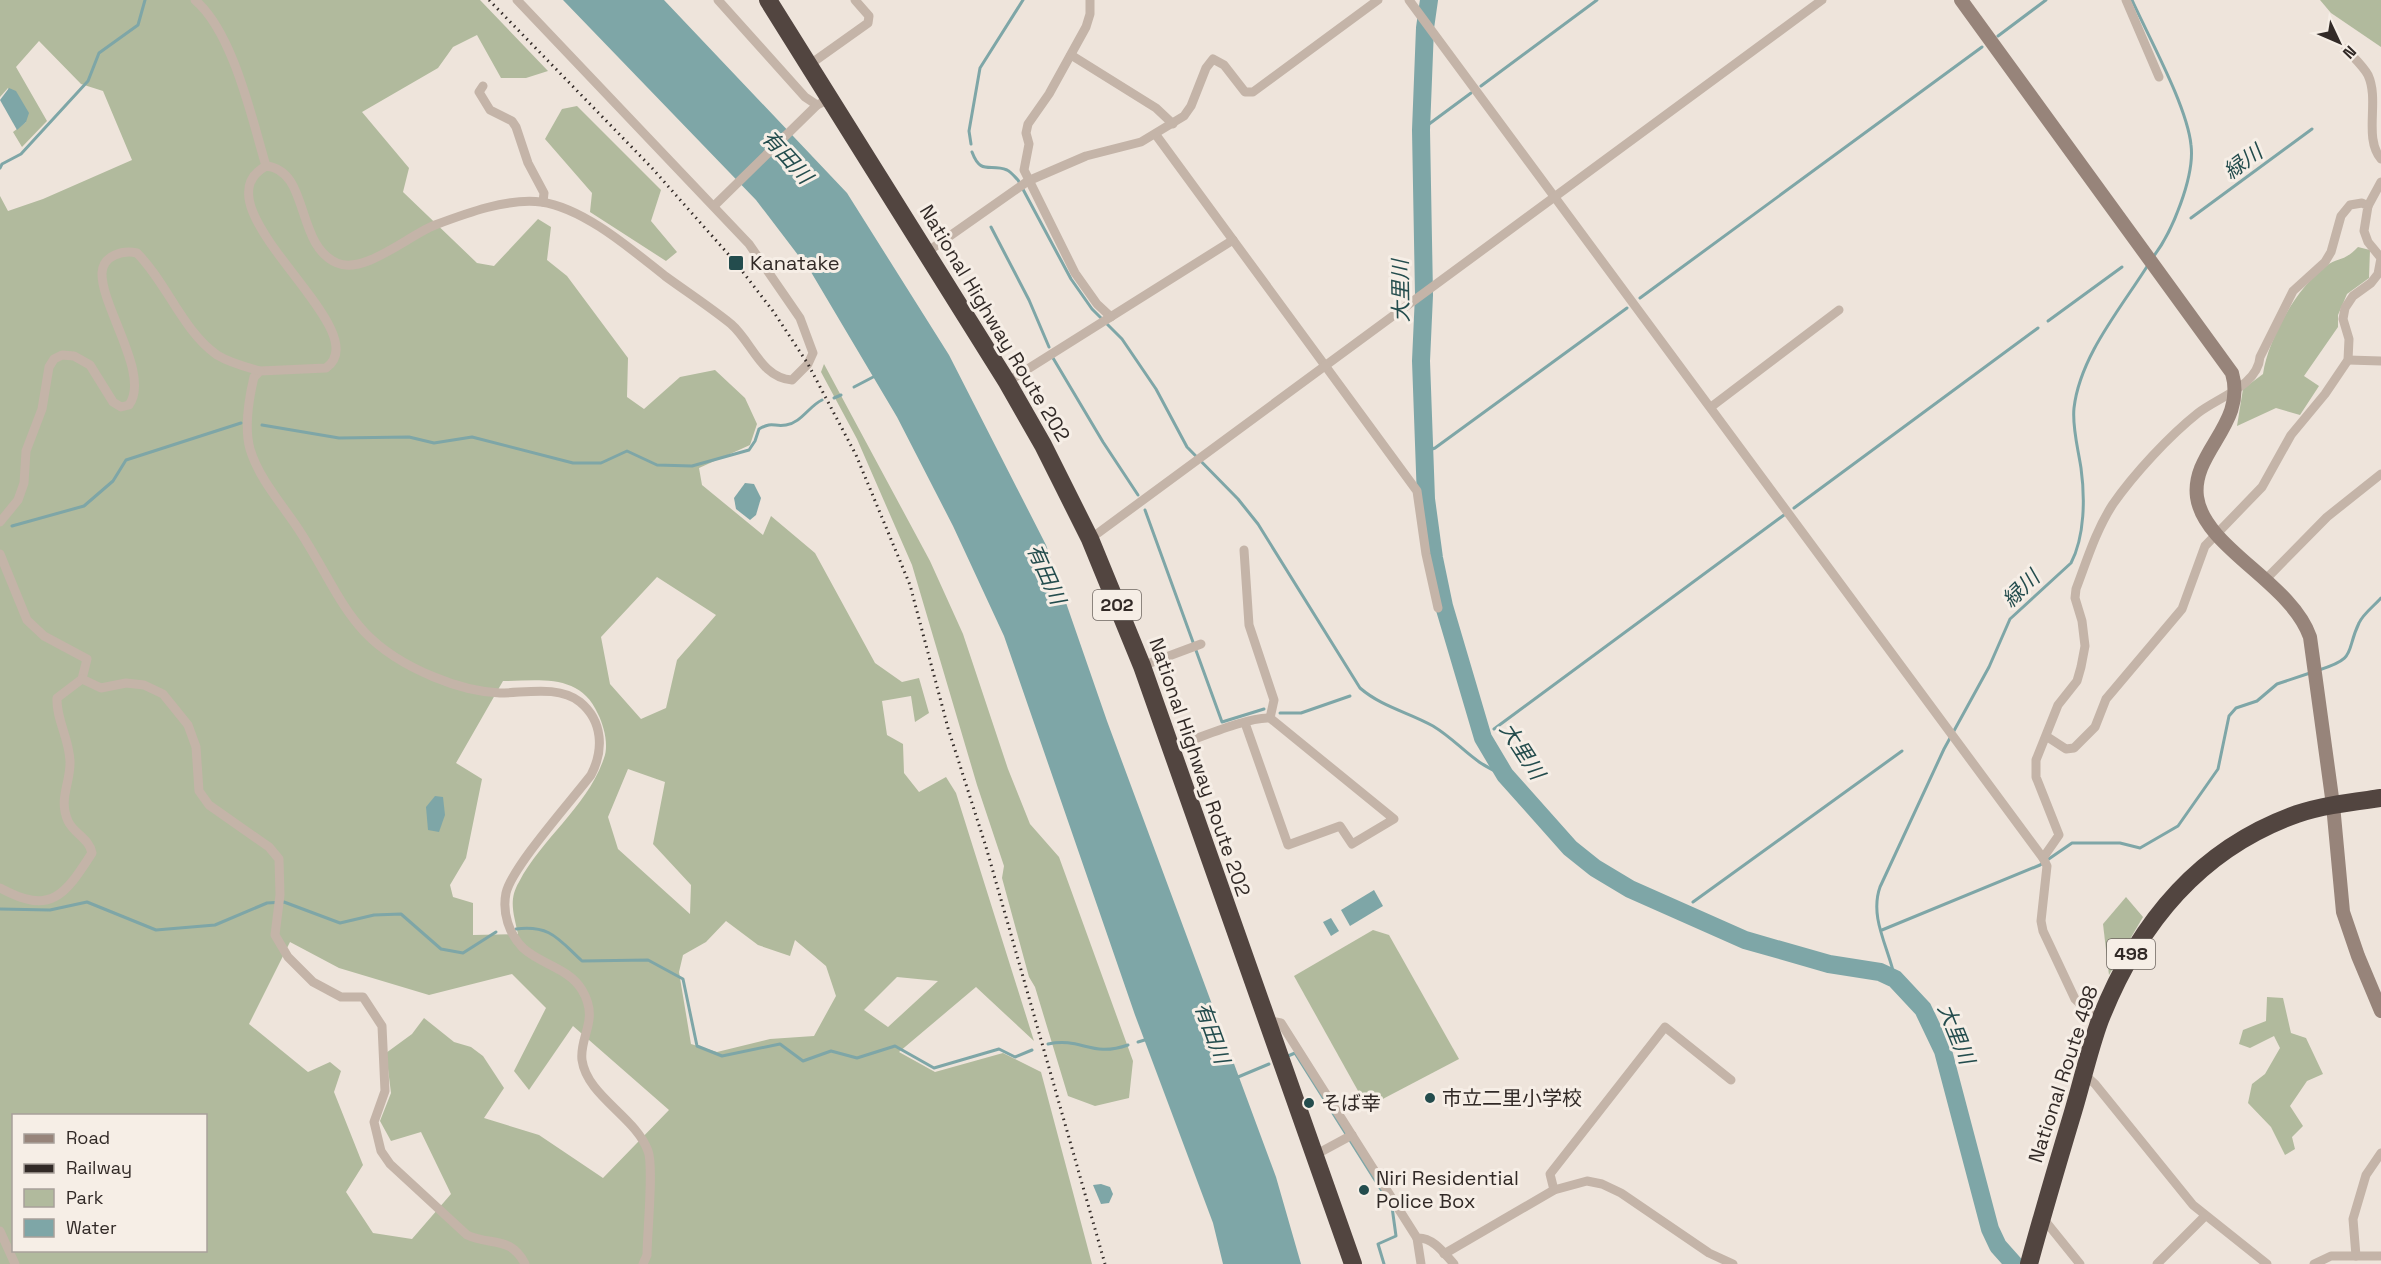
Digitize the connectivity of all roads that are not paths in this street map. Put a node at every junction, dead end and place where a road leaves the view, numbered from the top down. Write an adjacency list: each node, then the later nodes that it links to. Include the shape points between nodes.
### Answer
1 (195, 0): 21 (street, via 218,27 233,62)
2 (517, 0): 26 (street)
3 (718, 0): 17 (street, via 805,96)
4 (768, 0): 14 (highway, National Highway Route 202 / 202)
5 (855, 0): 14 (street, via 869,16 868,23)
6 (1378, 0): 18 (street, via 1253,92 1245,92 1224,64 1213,59 1191,106)
7 (1409, 0): 24 (street)
8 (1822, 0): 24 (street)
9 (1961, 0): 37 (street, via 2227,365)
10 (2126, 0): 15 (street)
11 (1088, 1): 13 (street, via 1086,27)
12 (2346, 49): 20 (street, via 2367,75 2372,92 2374,150)
13 (1071, 55): 18 (street, via 1156,108); 23 (street, via 1028,124)
14 (809, 65): 17 (highway, National Highway Route 202 / 202)
15 (2159, 77)
16 (483, 86): 25 (street, via 479,92 490,110 516,127 528,163 544,193)
17 (824, 102): 26 (street); 29 (highway, National Highway Route 202 / 202)
18 (1173, 123): 19 (street)
19 (1156, 135): 23 (street, via 1122,149 1086,156); 28 (street)
20 (2381, 159)
21 (266, 166): 25 (street, via 284,172 293,183 309,232 322,253 338,264 362,264 434,225 496,206 517,201); 35 (street, via 253,176 249,201 269,242 307,291 338,347 326,368)
22 (2381, 182): 27 (street)
23 (1023, 185): 29 (street); 31 (street, via 1075,273)
24 (1556, 198): 34 (street); 38 (street)
25 (543, 202): 26 (street, via 598,226 626,244 732,325 761,364 782,379 792,380 813,353 805,328 749,244)
26 (715, 205)
27 (2368, 206): 32 (street, via 2364,231 2381,258 2378,274 2345,308); 37 (street, via 2350,205 2341,216 2325,262 2294,291 2260,357 2259,368 2252,378)
28 (1233, 240): 31 (street); 34 (street)
29 (927, 252): 36 (highway, National Highway Route 202 / 202)
30 (1839, 310): 38 (street)
31 (1111, 317): 36 (street)
32 (2348, 360): 33 (street); 41 (street, via 2291,435 2262,487)
33 (2381, 361)
34 (1326, 367): 42 (street); 46 (street, via 1417,490)
35 (261, 371): 40 (street, via 218,356 189,326 150,266 137,253 117,253 102,271 125,345 135,398 121,407 113,402 90,365 74,356 54,359 42,409 26,451 24,483 18,500); 76 (street, via 254,376 251,388 248,428 258,469 359,628 402,661 460,686 498,693 567,694 590,712 598,729 601,750 591,775 515,874 505,911 510,931 523,948 570,976 581,989 589,1007 582,1059 589,1080 642,1136 650,1154)
36 (1007, 382): 42 (highway, National Highway Route 202 / 202)
37 (2236, 387): 41 (street, via 2230,419 2202,467 2197,485 2201,511); 52 (street, via 2162,447 2114,504 2098,533 2076,589 2085,646 2081,667 2077,681 2058,705)
38 (1711, 407): 56 (street)
39 (2381, 474): 45 (street, via 2327,518)
40 (0, 522)
41 (2218, 535): 45 (street); 52 (street, via 2205,546 2182,609 2106,699 2096,727 2074,748 2066,749)
42 (1090, 539): 48 (highway, National Highway Route 202 / 202)
43 (1244, 550): 50 (street, via 1249,626 1274,700)
44 (0, 554): 49 (street, via 27,620 44,636 87,659)
45 (2266, 579): 55 (street, via 2304,621 2310,637)
46 (1438, 608)
47 (1201, 644): 48 (street)
48 (1142, 666): 53 (highway, National Highway Route 202 / 202)
49 (82, 679): 57 (street, via 57,698 56,710 68,740 70,765 63,803 68,823 91,844 93,853 58,897 20,899); 75 (street, via 101,688 126,683 144,685 164,694 188,725 196,747 199,791 209,805 269,847 279,859 275,935 288,957 313,982 341,997 363,997 382,1026 385,1091 374,1122 381,1151 390,1164 467,1235 482,1242 513,1246)
50 (1270, 718): 51 (street); 51 (street, via 1394,819 1352,844 1340,826 1288,845)
51 (1245, 723): 53 (street)
52 (2046, 736): 56 (street, via 2036,760 2036,777 2059,835)
53 (1170, 748): 59 (highway, National Highway Route 202 / 202)
54 (2381, 798): 55 (highway, National Route 498 / 498)
55 (2333, 805): 58 (street, via 2343,912); 60 (highway, National Route 498 / 498, via 2276,822 2197,873 2150,923 2130,955)
56 (2045, 862): 60 (street, via 2043,931 2075,999)
57 (0, 888)
58 (2381, 1011)
59 (1265, 1020): 63 (street, via 1281,1023); 65 (highway, National Highway Route 202 / 202)
60 (2099, 1022): 61 (highway, National Route 498 / 498)
61 (2084, 1074): 67 (street, via 2178,1189); 68 (highway, National Route 498 / 498)
62 (1731, 1080): 66 (street, via 1665,1027 1550,1174)
63 (1352, 1135): 65 (street); 70 (street)
64 (2381, 1153): 72 (street, via 2366,1175 2353,1219)
65 (1315, 1155): 77 (highway, National Highway Route 202 / 202)
66 (1554, 1191): 71 (street); 80 (street, via 1580,1182 1602,1184 1709,1253)
67 (2205, 1216): 83 (street); 84 (street)
68 (2042, 1217): 81 (highway, National Route 498 / 498); 82 (street)
69 (0, 1231): 74 (street)
70 (1417, 1238): 71 (street, via 1433,1243); 78 (street)
71 (1444, 1254): 79 (street)
72 (2356, 1256): 73 (street); 85 (street, via 2331,1256)
73 (2381, 1256)
74 (15, 1264)
75 (525, 1264)
76 (643, 1264)
77 (1353, 1264)
78 (1421, 1264)
79 (1454, 1264)
80 (1733, 1264)
81 (2028, 1264)
82 (2080, 1264)
83 (2157, 1264)
84 (2267, 1264)
85 (2314, 1264)

